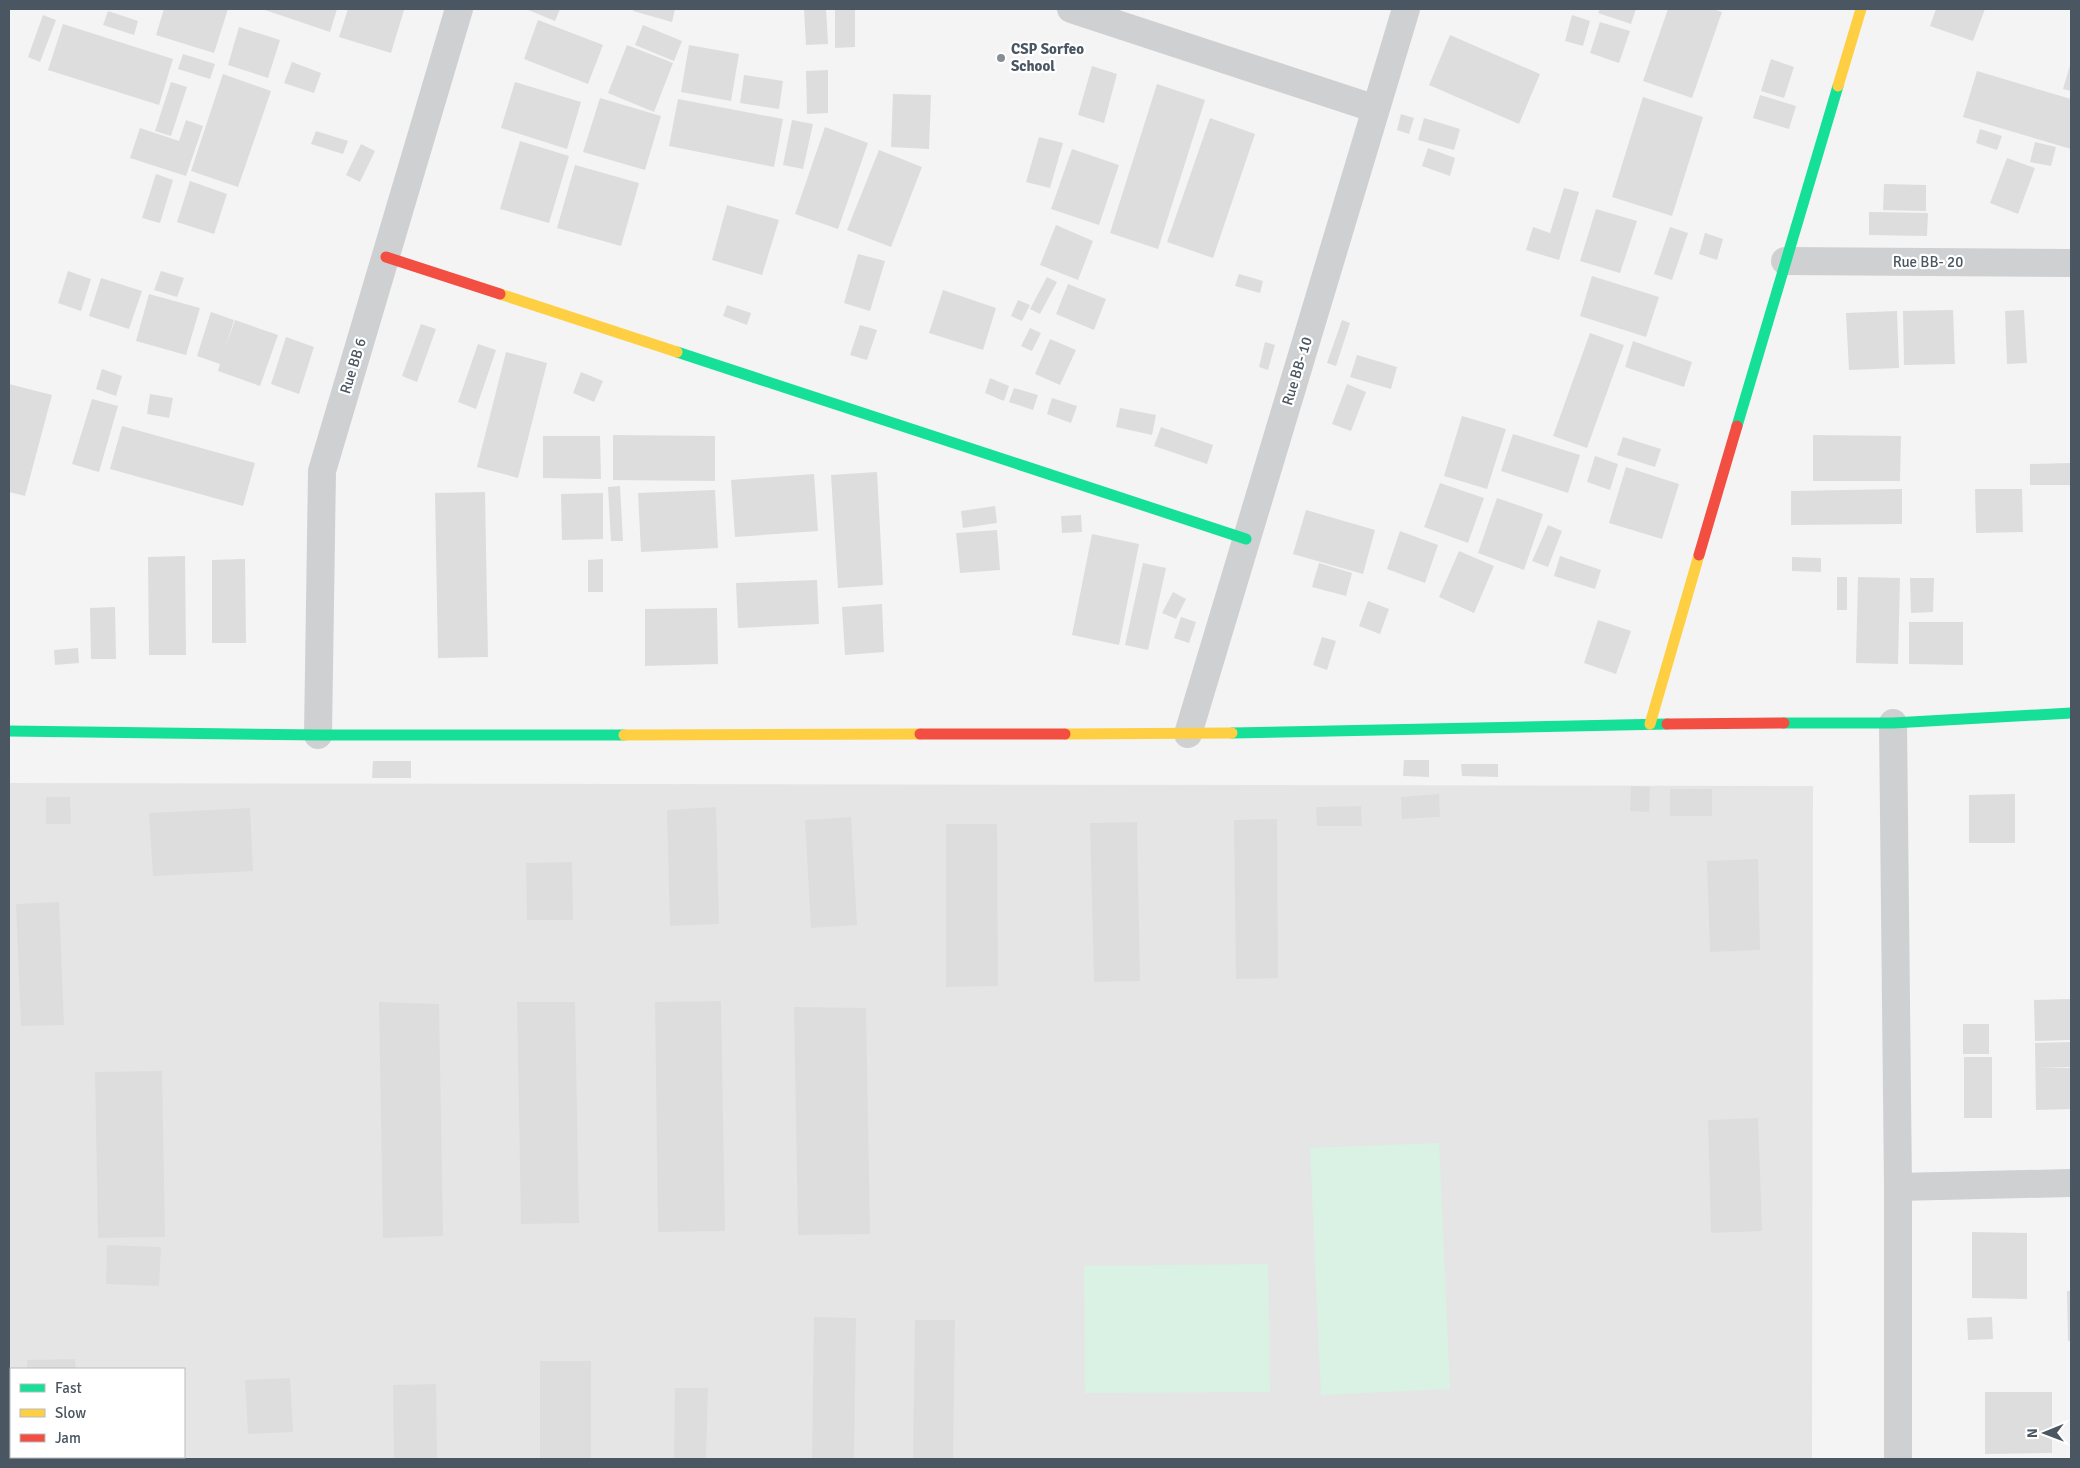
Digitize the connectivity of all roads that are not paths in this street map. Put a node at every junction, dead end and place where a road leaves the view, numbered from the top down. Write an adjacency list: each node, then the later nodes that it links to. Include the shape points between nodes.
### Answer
1 (459, 9): 6 (street, Rue BB 6)
2 (1071, 9): 5 (street)
3 (1406, 9): 5 (street, Rue BB- 10)
4 (1861, 9): 7 (street)
5 (1376, 110): 9 (street, Rue BB- 10)
6 (386, 257): 9 (street); 15 (street, Rue BB 6, via 322,471)
7 (1784, 261): 8 (street, Rue BB- 20); 12 (street)
8 (2071, 263)
9 (1246, 539): 14 (street, Rue BB- 10)
10 (2071, 713): 11 (street)
11 (1893, 723): 12 (street); 17 (street)
12 (1650, 724): 14 (street)
13 (9, 731): 15 (street)
14 (1188, 734): 15 (street)
15 (318, 735)
16 (2071, 1183): 17 (street)
17 (1898, 1187): 18 (street)
18 (1898, 1459)

